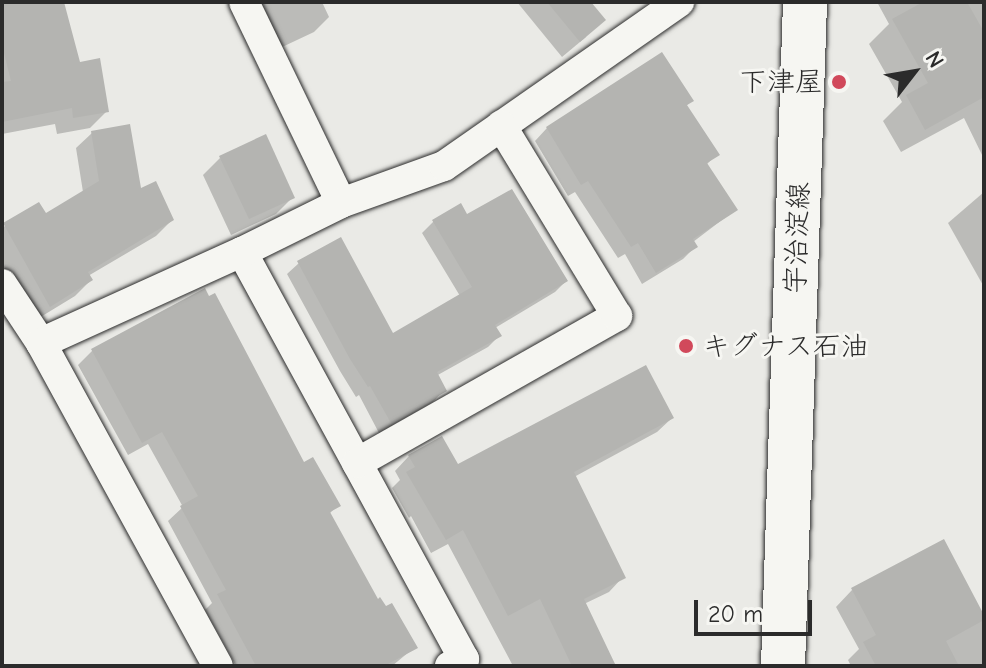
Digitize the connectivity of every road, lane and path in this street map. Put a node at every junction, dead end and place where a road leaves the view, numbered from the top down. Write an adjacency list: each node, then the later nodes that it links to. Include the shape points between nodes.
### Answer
1 (244, 2): 5 (street)
2 (679, 2): 4 (street)
3 (805, 2): 12 (main road, 宇治淀線)
4 (501, 125): 5 (street, via 444,166); 9 (street, via 617,316)
5 (341, 203): 6 (street)
6 (242, 252): 8 (street); 9 (street)
7 (3, 287): 8 (street)
8 (41, 343): 10 (street)
9 (357, 463): 11 (street, via 464,659)
10 (218, 666)
11 (450, 666)
12 (783, 666)

